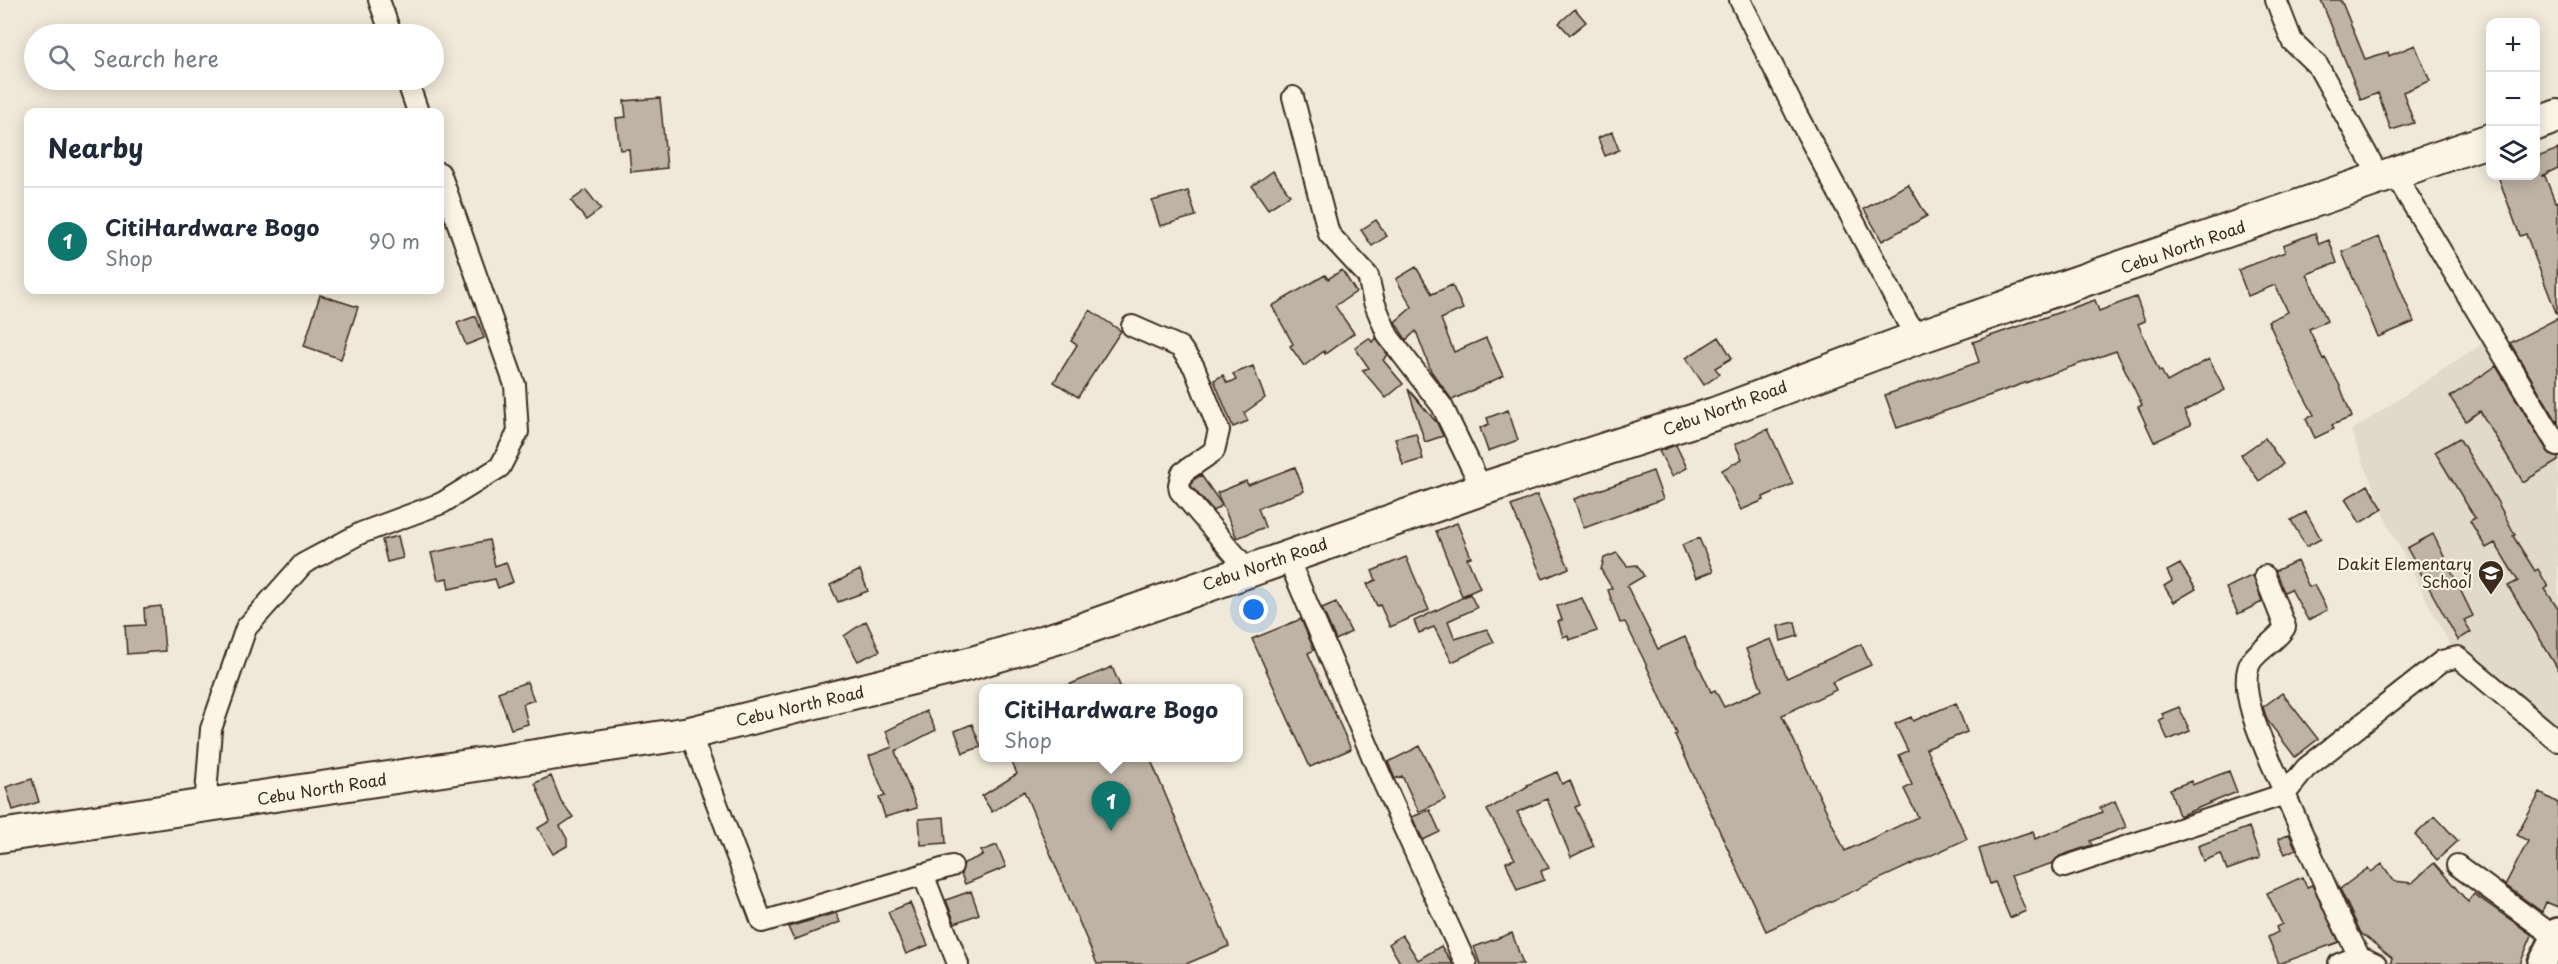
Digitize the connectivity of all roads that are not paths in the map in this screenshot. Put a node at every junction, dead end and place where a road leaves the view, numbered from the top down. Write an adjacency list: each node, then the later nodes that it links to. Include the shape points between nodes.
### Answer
1 (378, 0): 4 (street)
2 (1740, 0): 14 (street)
3 (2276, 0): 11 (street, via 2292,41 2318,66)
4 (387, 24)
5 (410, 90): 7 (street)
6 (1293, 97): 16 (street, via 1329,234 1368,276 1388,336 1442,406)
7 (417, 108)
8 (2558, 116): 9 (highway)
9 (2540, 122)
10 (2486, 141): 11 (highway, Cebu North Road)
11 (2387, 175): 14 (highway, Cebu North Road); 15 (street)
12 (444, 184): 23 (street, via 514,385 518,432 500,467 442,503 361,533 303,564 246,628 211,729)
13 (1132, 326): 18 (street, via 1180,347 1194,367 1219,430 1214,451 1182,473 1180,491)
14 (1916, 338): 16 (highway, Cebu North Road, via 1714,414)
15 (2558, 446)
16 (1482, 489): 17 (highway, Cebu North Road)
17 (1287, 556): 18 (highway, Cebu North Road); 32 (street)
18 (1248, 570): 20 (highway, Cebu North Road, via 969,664)
19 (2265, 576): 22 (street, via 2285,627 2252,661 2247,678 2250,708)
20 (690, 732): 23 (highway, Cebu North Road); 28 (street, via 762,922)
21 (2558, 741): 22 (street, via 2458,657 2449,658 2306,768)
22 (2285, 794): 27 (street); 30 (street, via 2336,910)
23 (205, 807): 24 (highway, Cebu North Road)
24 (0, 836)
25 (2457, 865): 29 (street)
26 (952, 866): 28 (street)
27 (2064, 867)
28 (923, 874): 31 (street)
29 (2557, 934): 34 (main road)
30 (2367, 960): 33 (street)
31 (958, 964)
32 (1466, 964)
33 (2339, 964)
34 (2542, 964)

